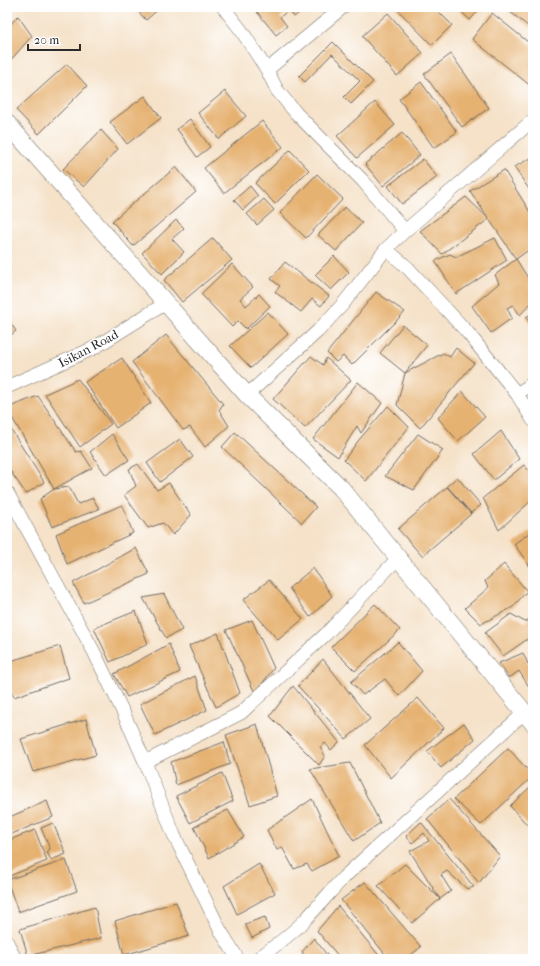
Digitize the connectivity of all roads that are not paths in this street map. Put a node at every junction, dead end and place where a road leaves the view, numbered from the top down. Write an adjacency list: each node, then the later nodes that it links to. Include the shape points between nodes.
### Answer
1 (223, 7): 3 (street)
2 (343, 7): 3 (street)
3 (267, 70): 6 (street, via 277,90 296,113 364,182)
4 (533, 120): 6 (street)
5 (7, 123): 8 (street)
6 (405, 231): 7 (street)
7 (386, 249): 11 (street, via 407,267 468,333); 12 (street, via 318,331)
8 (166, 303): 10 (street, Isikan Road, via 94,348); 12 (street)
9 (533, 383): 11 (street)
10 (7, 387)
11 (517, 394): 13 (street)
12 (248, 395): 15 (street, via 341,488)
13 (533, 420)
14 (7, 492): 17 (street, via 94,652)
15 (398, 558): 16 (street); 17 (street, via 326,634 241,713)
16 (529, 718): 21 (street, via 344,877 305,920)
17 (145, 762): 20 (street, via 174,835 220,930)
18 (7, 942): 19 (street)
19 (15, 959)
20 (238, 959)
21 (257, 959)

